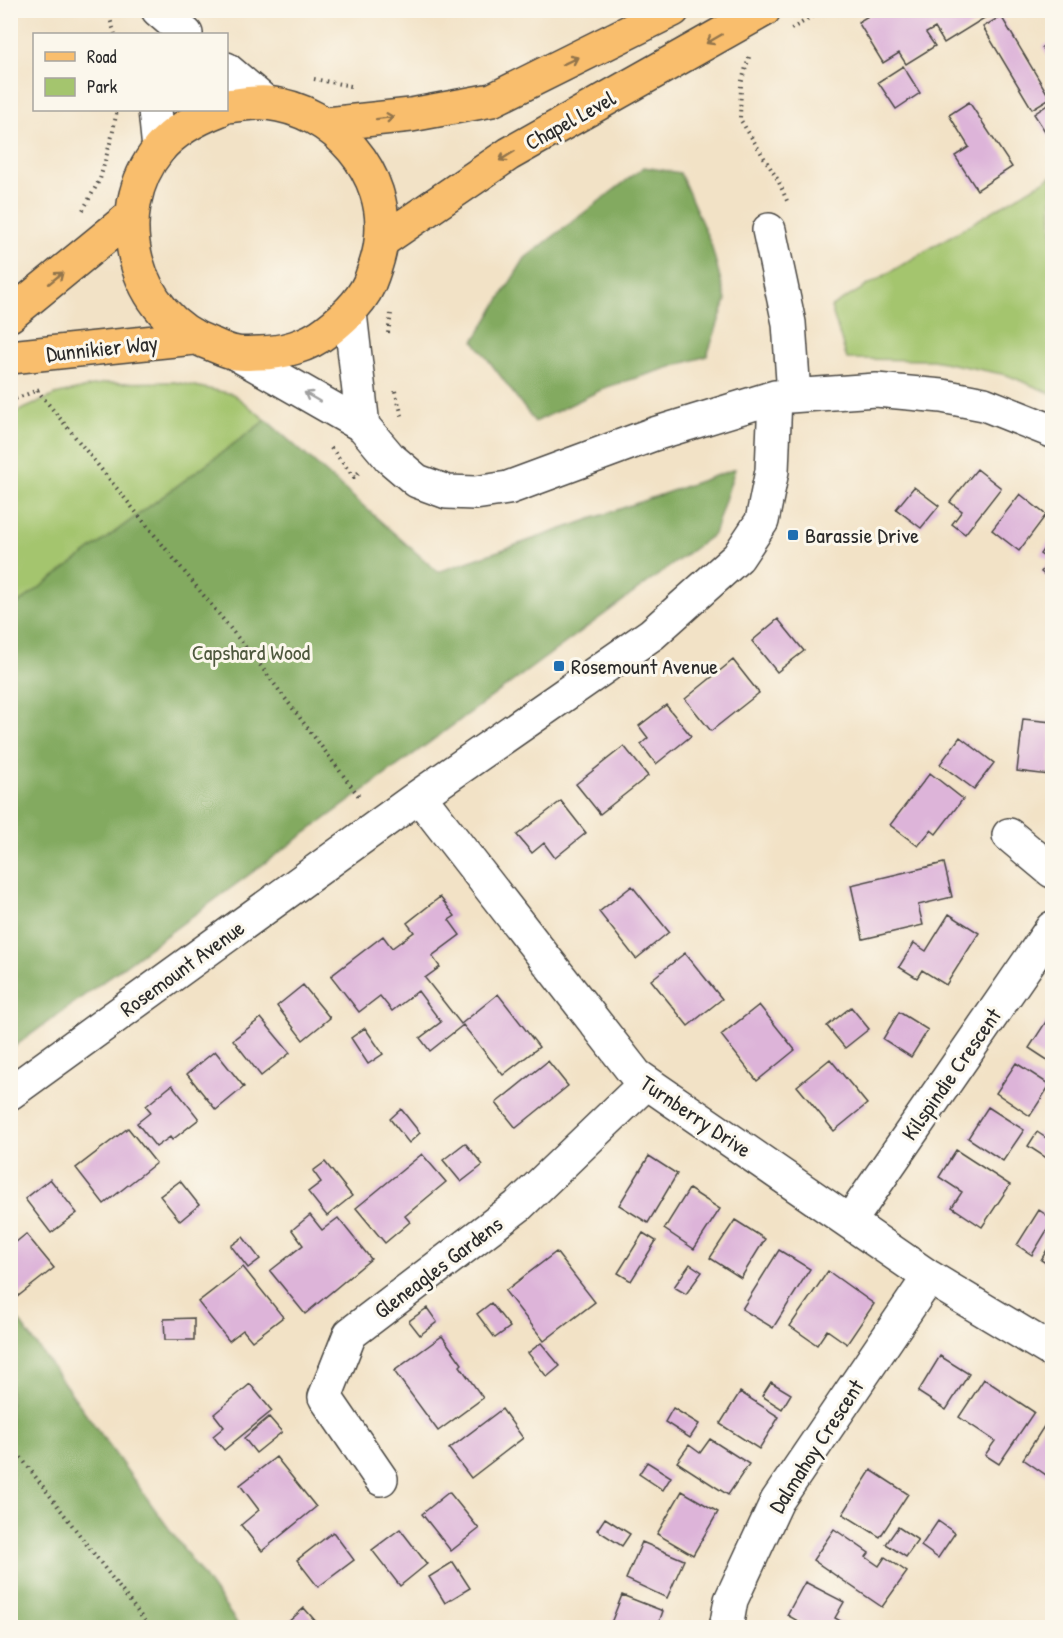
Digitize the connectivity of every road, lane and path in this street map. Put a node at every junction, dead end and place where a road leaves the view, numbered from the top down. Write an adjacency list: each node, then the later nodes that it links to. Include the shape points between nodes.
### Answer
1 (107, 10): 8 (path)
2 (144, 10): 9 (street)
3 (158, 10): 10 (street)
4 (673, 10): 20 (main road, one-way to 4, via 411,115 492,100)
5 (764, 10): 25 (main road, Chapel Level, one-way to 25, via 509,154)
6 (825, 10): 7 (path)
7 (790, 30)
8 (115, 33)
9 (146, 33)
10 (185, 33)
11 (750, 53): 24 (path, via 741,84 740,119 778,180 793,213)
12 (228, 71): 15 (street)
13 (308, 78): 14 (path)
14 (357, 87)
15 (266, 103): 16 (main road); 20 (main road, via 298,110)
16 (228, 106)
17 (117, 111): 22 (path, via 100,178)
18 (155, 111): 21 (street)
19 (216, 111): 21 (main road, via 189,122)
20 (327, 124): 25 (main road, via 352,146 370,175 381,207)
21 (159, 149): 23 (main road, via 140,180)
22 (81, 214)
23 (131, 216): 27 (main road, one-way to 23); 28 (main road, via 133,252 145,286 166,316)
24 (769, 230): 32 (street, Rosemount Avenue, via 789,323)
25 (382, 241): 26 (main road, via 372,279)
26 (350, 313): 29 (main road, via 317,339 277,353); 33 (street)
27 (10, 315)
28 (195, 338): 29 (main road); 30 (main road, Dunnikier Way)
29 (235, 353): 33 (street, one-way to 29)
30 (10, 357)
31 (38, 390): 36 (path, via 260,665)
32 (784, 396): 33 (street, via 651,435 508,488 475,493 447,492 417,481 390,458); 34 (street, via 876,390 942,396 984,404); 35 (street, Rosemount Avenue, via 762,521 738,557 652,634)
33 (363, 426)
34 (1053, 431)
35 (419, 796): 36 (street, Rosemount Avenue); 40 (street, Turnberry Drive)
36 (380, 824): 41 (street, Rosemount Avenue)
37 (1010, 835): 38 (street)
38 (1053, 871)
39 (1053, 927): 42 (street, Kilspindie Crescent)
40 (646, 1083): 42 (street, Turnberry Drive); 46 (street, Gleneagles Gardens, via 518,1206 350,1334 325,1397)
41 (10, 1093)
42 (850, 1221): 43 (street, Turnberry Drive)
43 (929, 1277): 44 (street, Turnberry Drive); 48 (street, Dalmahoy Crescent, via 777,1501 731,1600)
44 (1053, 1351)
45 (10, 1443): 47 (path)
46 (381, 1479)
47 (150, 1628)
48 (726, 1628)

